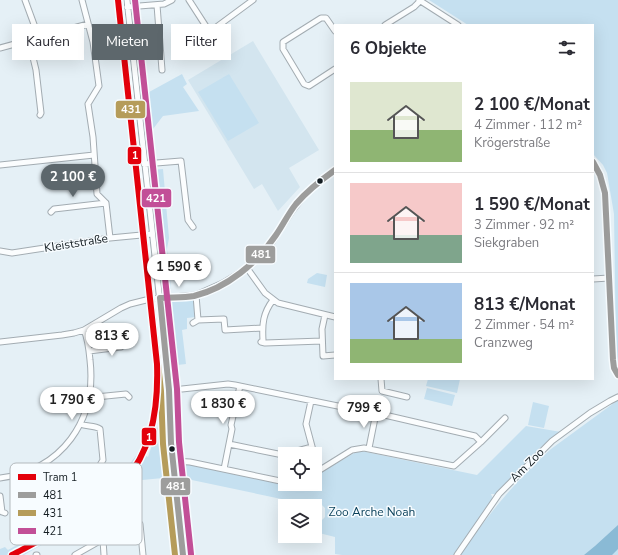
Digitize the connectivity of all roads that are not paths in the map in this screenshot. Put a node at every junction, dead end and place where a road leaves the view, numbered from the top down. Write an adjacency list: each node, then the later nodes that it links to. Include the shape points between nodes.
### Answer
1 (25, 0): 10 (street)
2 (82, 0): 11 (street)
3 (127, 0): 9 (street)
4 (172, 0): 8 (street)
5 (189, 0): 6 (street, via 208,31 211,31)
6 (253, 0)
7 (420, 0): 12 (street, via 414,7); 13 (street)
8 (157, 4): 9 (street); 19 (street)
9 (127, 7): 23 (street)
10 (34, 24)
11 (88, 24): 14 (street); 22 (street, via 99,86 88,104)
12 (387, 24)
13 (456, 24)
14 (84, 25)
15 (334, 30): 20 (street, via 326,18 321,18 282,45 304,84 309,86)
16 (12, 45): 17 (street)
17 (0, 48)
18 (34, 60): 21 (street)
19 (162, 70)
20 (334, 70)
21 (40, 116)
22 (94, 155): 25 (street); 27 (street, via 97,194)
23 (144, 164): 29 (street, via 181,161 188,220); 30 (street)
24 (594, 164): 34 (street, via 600,175 604,193)
25 (0, 165)
26 (334, 171): 33 (street, via 303,197 272,242)
27 (106, 203): 28 (street, via 54,209); 31 (street)
28 (51, 212)
29 (193, 227)
30 (152, 234): 31 (street, Kleiststraße); 37 (street)
31 (110, 238): 32 (street, Kleiststraße, via 12,253)
32 (0, 251)
33 (247, 268): 36 (street, via 223,283); 38 (street)
34 (609, 278): 35 (street); 48 (street, via 613,360)
35 (594, 279)
36 (196, 295): 37 (street); 41 (street, via 195,322 224,319 225,330)
37 (160, 298): 42 (street, via 121,308); 65 (street)
38 (273, 300): 39 (street, via 283,305); 41 (street, via 266,311)
39 (325, 315): 40 (street); 43 (street)
40 (334, 317)
41 (262, 328): 43 (street, via 261,342 265,344)
42 (84, 330): 44 (street); 46 (street)
43 (322, 341): 47 (street, via 323,356)
44 (0, 342)
45 (124, 344): 46 (street, via 121,348)
46 (89, 351): 52 (street)
47 (334, 355)
48 (618, 376)
49 (381, 380): 54 (street, via 382,391)
50 (240, 386): 51 (street, via 228,384); 56 (street); 61 (street)
51 (182, 389)
52 (90, 396): 53 (street, via 126,394); 59 (street)
53 (129, 397)
54 (408, 397)
55 (618, 397): 82 (street, Am Zoo, via 590,413 552,441 499,494)
56 (311, 401): 57 (street); 62 (street, via 306,424)
57 (376, 413): 60 (street, via 475,436); 63 (street)
58 (506, 418): 60 (street)
59 (80, 424): 66 (street, via 55,456); 67 (street, via 100,429 103,460)
60 (481, 442): 63 (street, via 454,466)
61 (229, 444): 64 (street); 68 (street)
62 (312, 447)
63 (369, 448): 69 (street, via 352,450)
64 (278, 453)
65 (173, 461): 68 (street); 81 (street)
66 (44, 463)
67 (101, 463)
68 (224, 469): 72 (street)
69 (322, 469)
70 (10, 476): 71 (street)
71 (0, 478)
72 (278, 481)
73 (0, 496): 74 (street, via 2,512)
74 (5, 514)
75 (94, 545): 78 (street)
76 (103, 545): 79 (street)
77 (142, 545): 80 (street)
78 (75, 555)
79 (104, 555)
80 (143, 555)
81 (182, 555)
82 (457, 555)

